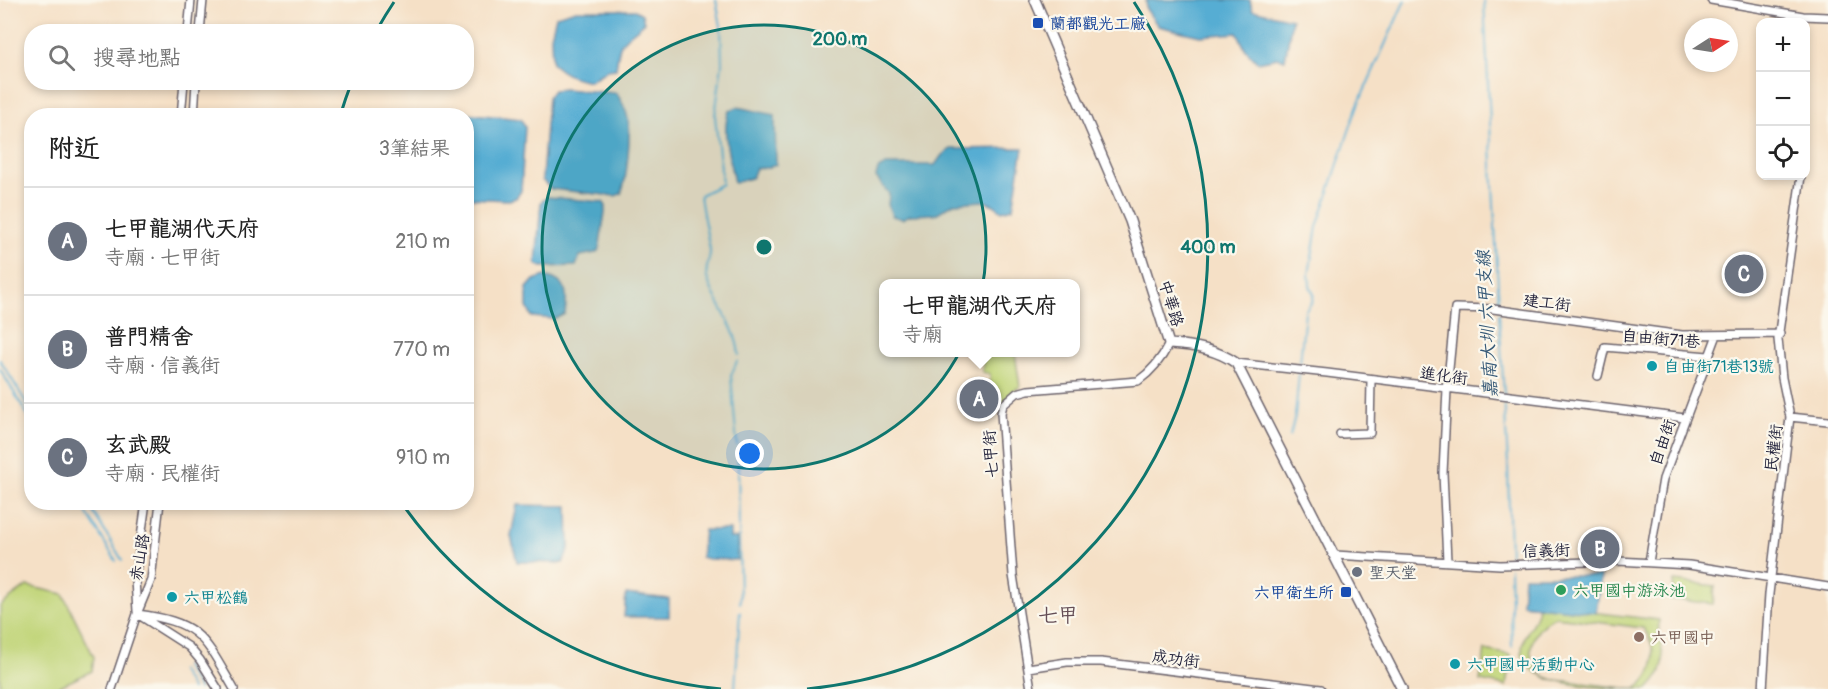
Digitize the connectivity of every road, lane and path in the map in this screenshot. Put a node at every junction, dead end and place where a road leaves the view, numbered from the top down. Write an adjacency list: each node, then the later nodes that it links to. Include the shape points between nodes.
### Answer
1 (191, 0): 8 (street)
2 (203, 0): 9 (street)
3 (1035, 0): 17 (street, 中華路, via 1127,212)
4 (1711, 0): 6 (street)
5 (1828, 17): 7 (street)
6 (1798, 18)
7 (1810, 18)
8 (190, 24)
9 (201, 24)
10 (183, 90): 12 (street)
11 (196, 90): 13 (street)
12 (182, 108)
13 (194, 108)
14 (1800, 180): 15 (street, 民權街)
15 (1780, 334): 16 (street, 建工街); 23 (street, 民權街, via 1778,355)
16 (1717, 335): 18 (street, 自由街); 22 (street, 建工街, via 1682,335 1499,310 1455,308)
17 (1169, 344): 19 (street, 中華路, via 1212,350); 35 (street, 七甲街, via 1138,381 1028,390 1017,393 1003,405 1013,575)
18 (1708, 356): 20 (street, 自由街71巷, via 1605,347); 24 (street, 自由街)
19 (1236, 363): 21 (street, 進化街); 29 (street)
20 (1598, 376)
21 (1371, 379): 22 (street, 進化街); 26 (street, via 1370,433)
22 (1447, 389): 24 (street, 進化街); 30 (street, 建工街, via 1443,472)
23 (1790, 417): 25 (street); 32 (street, 民權街)
24 (1685, 418): 31 (street, 自由街, via 1664,479)
25 (1828, 421)
26 (1340, 434)
27 (145, 510): 34 (street, 赤山路, via 135,579)
28 (159, 510): 34 (street, 赤山路, via 151,580)
29 (1335, 555): 30 (street, 信義街); 41 (street)
30 (1447, 561): 31 (street, 信義街, via 1500,565)
31 (1649, 562): 32 (street, 信義街)
32 (1771, 578): 33 (street, 信義街); 42 (street, 民權街)
33 (1828, 587)
34 (137, 614): 36 (street); 37 (street, via 189,647); 38 (street, via 188,626 210,648)
35 (1028, 668): 39 (street, 七甲街); 40 (street, 成功街, via 1101,662)
36 (112, 689)
37 (218, 689)
38 (234, 689)
39 (1031, 689)
40 (1321, 689)
41 (1402, 689)
42 (1764, 689)

